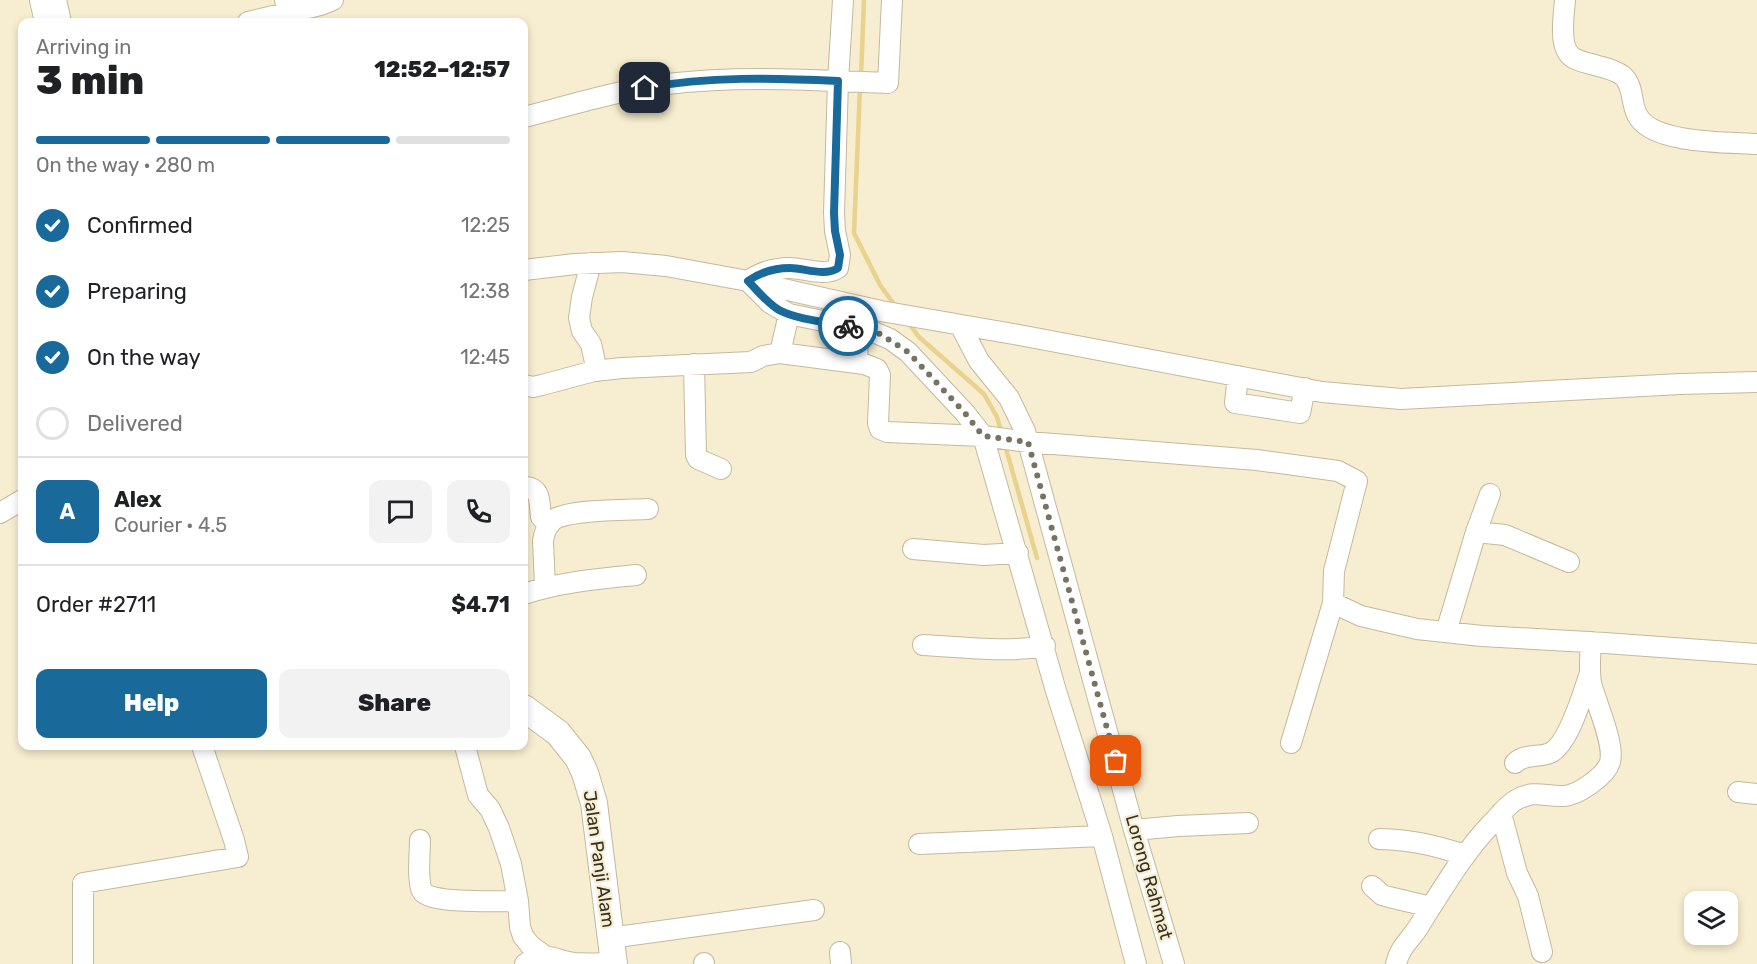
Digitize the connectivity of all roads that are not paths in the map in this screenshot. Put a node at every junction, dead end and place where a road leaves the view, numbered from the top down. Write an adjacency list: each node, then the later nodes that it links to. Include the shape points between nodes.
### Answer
1 (43, 0): 8 (main road)
2 (56, 0): 9 (street)
3 (333, 0): 7 (street, via 298,10)
4 (843, 0): 11 (street)
5 (892, 0): 11 (street, via 888,83)
6 (1564, 0): 13 (street, via 1563,42 1567,51 1579,61 1613,70 1626,79 1644,124 1681,139)
7 (286, 5): 10 (street, via 282,14)
8 (47, 18)
9 (60, 18)
10 (265, 18)
11 (838, 81): 12 (street, via 759,78 665,84); 16 (street, via 834,213 838,268 831,272 773,269)
12 (528, 116)
13 (1757, 144)
14 (591, 263): 15 (street); 16 (street, via 644,264); 23 (street, via 579,318 582,332 591,344)
15 (528, 270)
16 (748, 281): 17 (street, via 770,303); 18 (street)
17 (789, 314): 19 (street); 20 (street)
18 (960, 325): 24 (street); 29 (street, Lorong Rahmat, via 979,361 1009,398 1023,424)
19 (858, 328): 21 (street); 28 (street, via 880,334 908,352)
20 (780, 353): 21 (street); 22 (street, via 754,362)
21 (857, 363): 28 (street, via 872,367 880,375 878,423 882,430)
22 (694, 364): 23 (street); 30 (street, via 696,455)
23 (597, 371): 26 (street)
24 (1238, 376): 27 (street); 27 (street, via 1235,403 1300,413)
25 (1757, 382): 27 (street, via 1401,399)
26 (528, 386)
27 (1305, 388)
28 (985, 437): 29 (street); 39 (street)
29 (1025, 441): 44 (street, via 1257,460 1338,471 1357,481 1334,571); 58 (street, Lorong Rahmat)
30 (721, 469)
31 (528, 488): 36 (street, via 539,494 541,517)
32 (1490, 494): 37 (street)
33 (18, 502): 35 (street)
34 (648, 509): 36 (street, via 563,515)
35 (0, 513)
36 (550, 524): 42 (street, via 543,541)
37 (1476, 532): 40 (street, via 1505,535); 45 (street)
38 (913, 549): 39 (street, via 984,555)
39 (1018, 553): 48 (street)
40 (1569, 562)
41 (636, 575): 42 (street)
42 (545, 587): 43 (street)
43 (528, 593)
44 (1333, 603): 45 (street, via 1361,616); 52 (street)
45 (1446, 632): 46 (street)
46 (1591, 642): 49 (street); 50 (street)
47 (923, 645): 48 (street, via 999,650)
48 (1045, 646): 59 (street)
49 (1757, 654)
50 (1590, 673): 55 (street, via 1573,721 1557,748); 56 (street, via 1610,747 1608,767 1577,792 1564,796 1534,793 1514,801)
51 (528, 711): 69 (main road, Jalan Panji Alam, via 558,733 585,773 594,804)
52 (1291, 743)
53 (203, 750): 71 (street, via 238,856 83,883)
54 (466, 750): 65 (street, via 477,795 490,809 509,856)
55 (1515, 763)
56 (1501, 813): 63 (street); 68 (street)
57 (1248, 823): 58 (street)
58 (1134, 830): 74 (street, Lorong Rahmat)
59 (1102, 836): 62 (street); 73 (street)
60 (1379, 839): 63 (street, via 1422,842)
61 (420, 840): 65 (street, via 424,895 468,901)
62 (919, 844)
63 (1465, 855): 66 (street)
64 (1372, 885): 66 (street, via 1382,895)
65 (518, 901): 70 (street, via 523,936)
66 (1431, 907): 75 (street, via 1401,948)
67 (814, 910): 69 (street)
68 (1542, 952)
69 (613, 955): 70 (street, via 575,963)
70 (545, 956): 72 (street)
71 (83, 964)
72 (525, 964)
73 (1136, 964)
74 (1174, 964)
75 (1396, 964)

